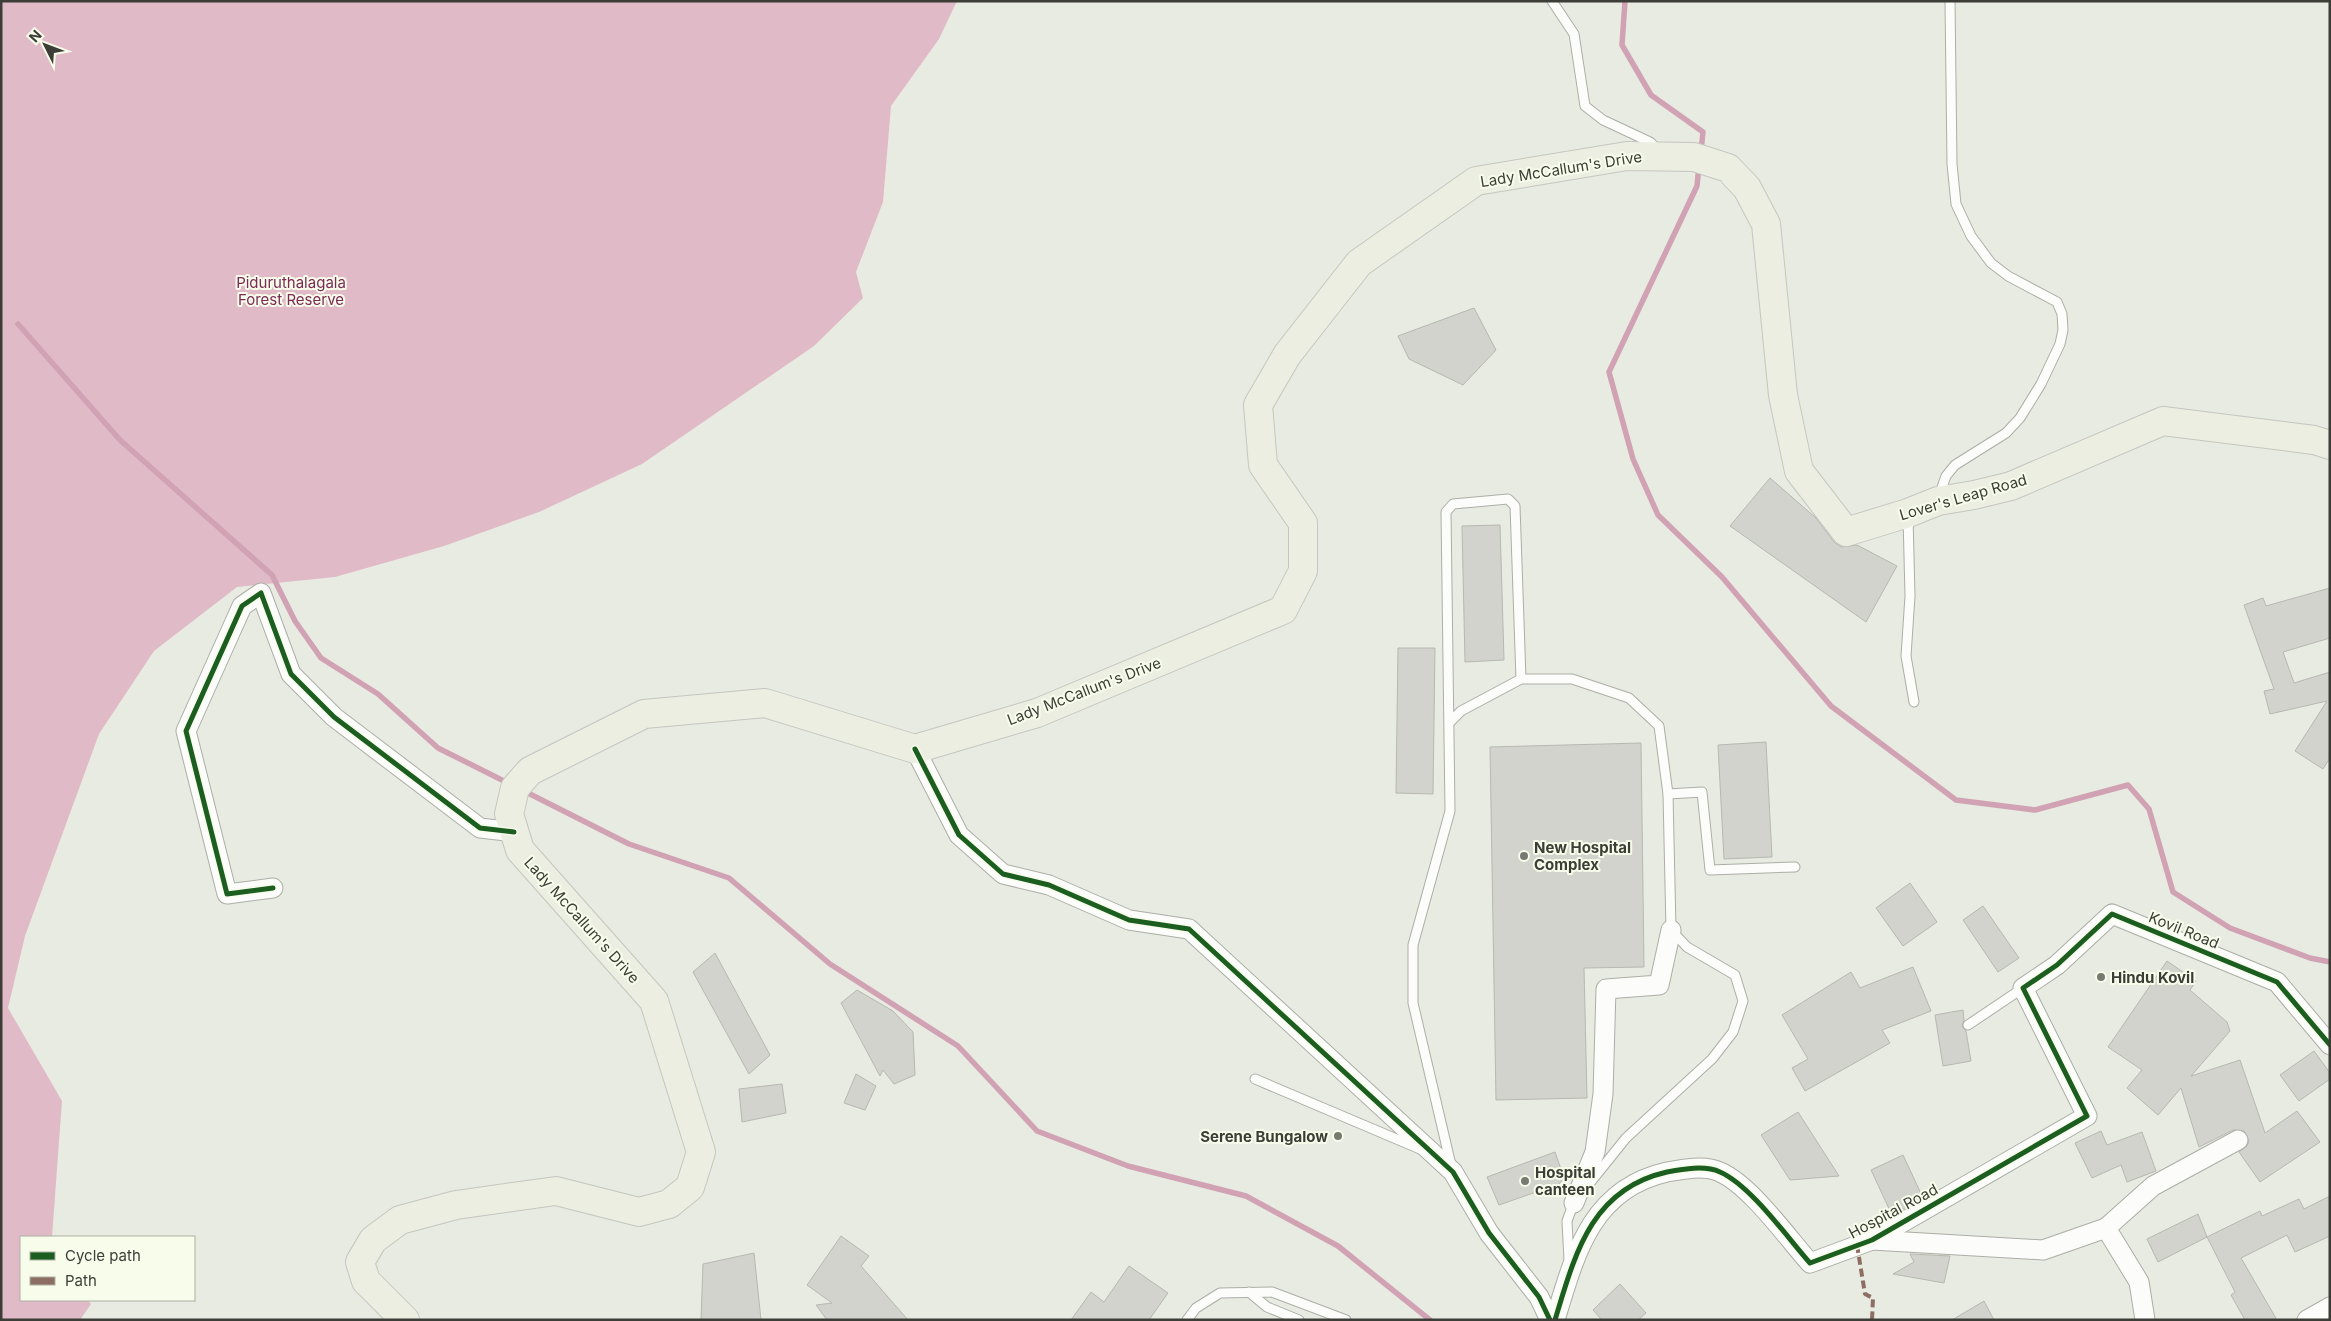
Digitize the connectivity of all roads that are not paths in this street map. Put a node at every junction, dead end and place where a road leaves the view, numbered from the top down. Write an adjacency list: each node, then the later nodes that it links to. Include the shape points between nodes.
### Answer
1 (1552, 1): 3 (lane, via 1574,34 1585,106 1603,120 1650,142 1654,146)
2 (1950, 1): 5 (lane, via 1952,164 1956,204 1971,236 1991,263 2008,276 2057,302 2063,330 2045,376 2020,418 2006,433 1955,465 1946,476)
3 (1654, 156): 6 (main road, Lover's Leap Road, via 1694,157 1728,168 1747,188 1766,224 1783,395 1799,471 1846,532); 10 (main road, Lady McCallum's Drive, via 1627,156 1476,181 1360,263 1287,355 1258,405 1263,465 1303,523 1303,571 1283,610 1037,713)
4 (2330, 445): 5 (main road, Lover's Leap Road, via 2314,440 2163,421 2010,486)
5 (1938, 501): 6 (main road, Lover's Leap Road)
6 (1908, 513): 8 (lane, via 1910,596 1906,656)
7 (1521, 679): 9 (lane, via 1461,711); 9 (lane, via 1516,506 1508,500 1453,504 1446,512); 11 (lane, via 1572,679 1629,698 1659,726)
8 (1914, 702)
9 (1450, 722): 22 (lane, via 1450,811 1413,945 1413,1003)
10 (916, 749): 12 (main road, via 766,703 644,714 530,771 515,788); 21 (street, via 959,835 1003,874 1049,885 1129,920 1189,929)
11 (1668, 794): 13 (lane, via 1702,792 1710,870); 15 (lane)
12 (512, 823): 14 (street, via 480,828 334,717 290,674 261,593 242,606 186,731 228,894); 29 (main road, Lady McCallum's Drive, via 520,850 654,1000 700,1152 690,1187 669,1204 639,1212 556,1191 456,1204 400,1220 373,1240 360,1262 366,1281)
13 (1795, 867)
14 (273, 888)
15 (1671, 930): 23 (street, via 1659,985 1606,989 1603,1094 1595,1152); 23 (lane, via 1687,948 1735,975 1743,1000 1733,1032 1712,1059 1626,1138)
16 (2023, 988): 17 (lane); 18 (street, Kovil Road, via 2057,965 2112,914 2277,982); 25 (street, Hospital Road, via 2087,1116)
17 (1968, 1024)
18 (2330, 1045)
19 (1254, 1079): 21 (lane)
20 (2238, 1140): 24 (street, via 2153,1186)
21 (1434, 1155): 22 (street)
22 (1452, 1172): 33 (street, via 1489,1233 1539,1296)
23 (1574, 1203): 26 (lane, via 1567,1221)
24 (2106, 1228): 25 (street, via 2042,1250); 35 (street, via 2139,1282)
25 (1872, 1240): 26 (street, Hospital Road, via 1810,1263 1743,1186 1719,1171 1686,1168 1648,1176 1617,1194 1589,1227)
26 (1570, 1272): 34 (street, Hospital Road)
27 (1249, 1292): 30 (lane, via 1220,1293 1196,1308); 31 (lane, via 1267,1307); 32 (lane, via 1272,1292)
28 (2330, 1306): 36 (street)
29 (405, 1320)
30 (1187, 1320)
31 (1299, 1320)
32 (1346, 1320)
33 (1550, 1320)
34 (1555, 1320)
35 (2145, 1320)
36 (2307, 1320)

